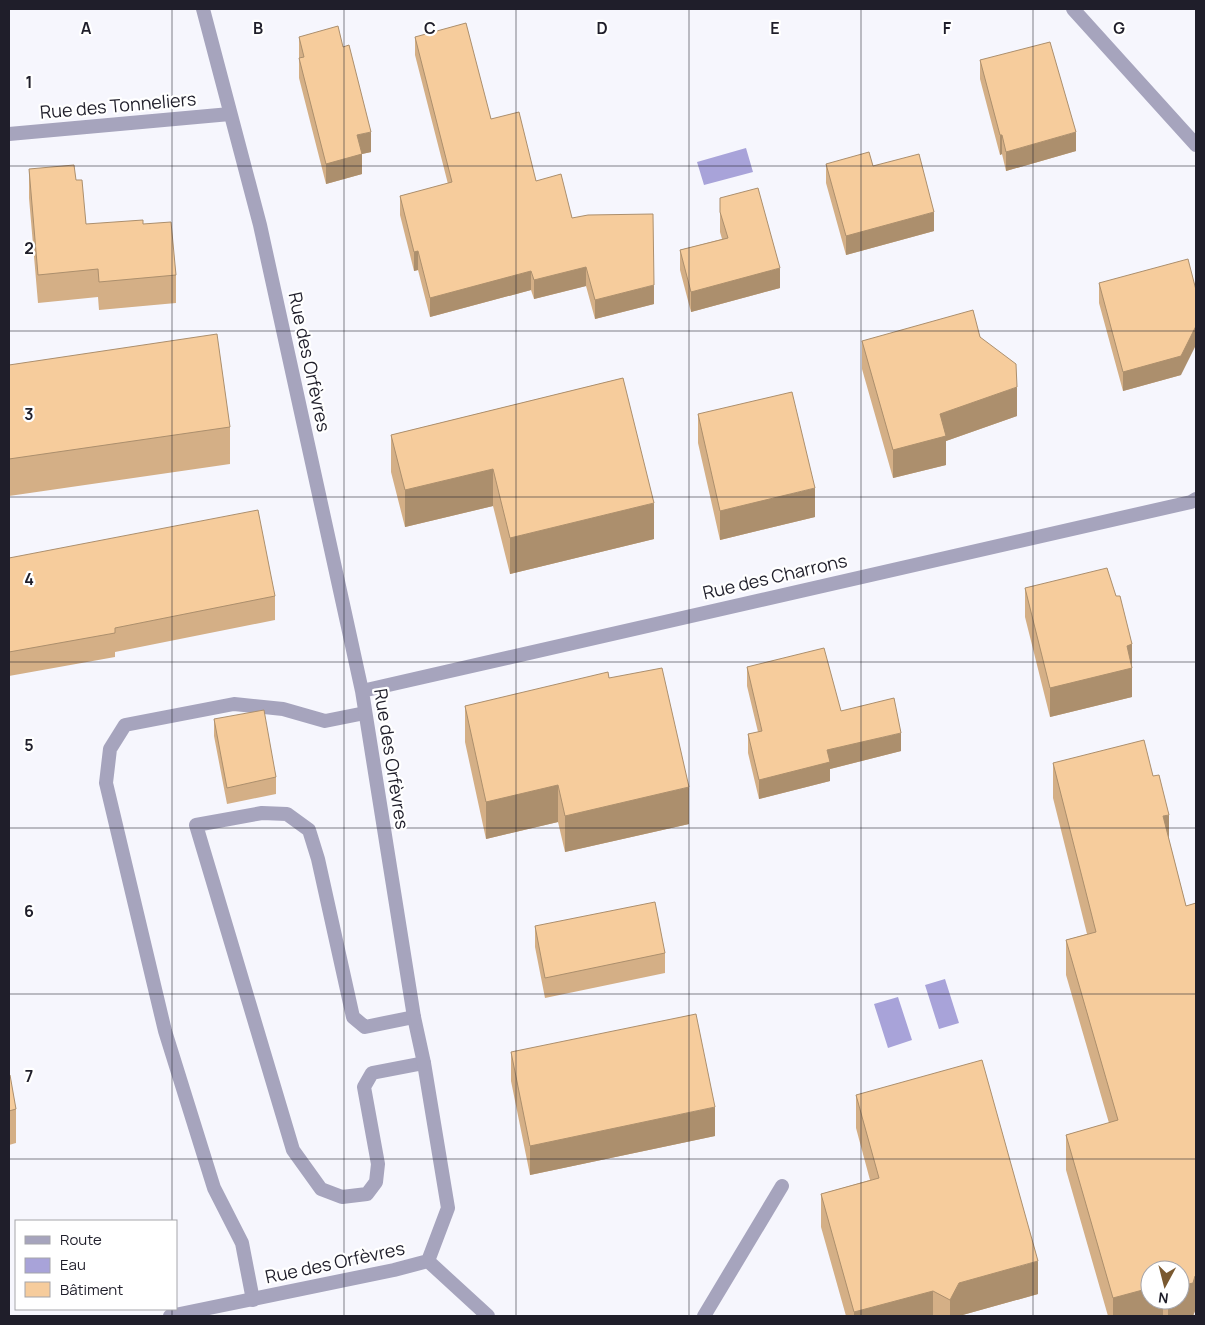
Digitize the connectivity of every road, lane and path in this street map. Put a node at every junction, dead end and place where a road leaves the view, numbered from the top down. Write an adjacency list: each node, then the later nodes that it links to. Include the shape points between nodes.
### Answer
1 (203, 9): 3 (street, Rue des Orfèvres)
2 (1073, 9): 5 (street)
3 (230, 114): 4 (street, Rue des Tonneliers); 7 (street, Rue des Orfèvres, via 260,225)
4 (9, 134)
5 (1196, 145)
6 (1196, 499): 7 (street, Rue des Charrons)
7 (362, 691): 8 (street, Rue des Orfèvres)
8 (365, 712): 9 (street, Rue des Orfèvres); 13 (street, via 326,721 283,709 234,704 125,725 110,749 106,783 166,1031 214,1188 242,1243)
9 (414, 1017): 10 (street, Rue des Orfèvres); 10 (street, via 365,1027 353,1017 309,830 287,814 262,813 196,825 293,1150 321,1189 342,1197 367,1194 376,1182 378,1164 364,1088 372,1073)
10 (424, 1063): 12 (street, Rue des Orfèvres, via 448,1208)
11 (782, 1186): 16 (street)
12 (428, 1261): 13 (street, Rue des Orfèvres); 15 (street)
13 (253, 1300): 14 (street, Rue des Orfèvres)
14 (170, 1316)
15 (488, 1316)
16 (704, 1316)

